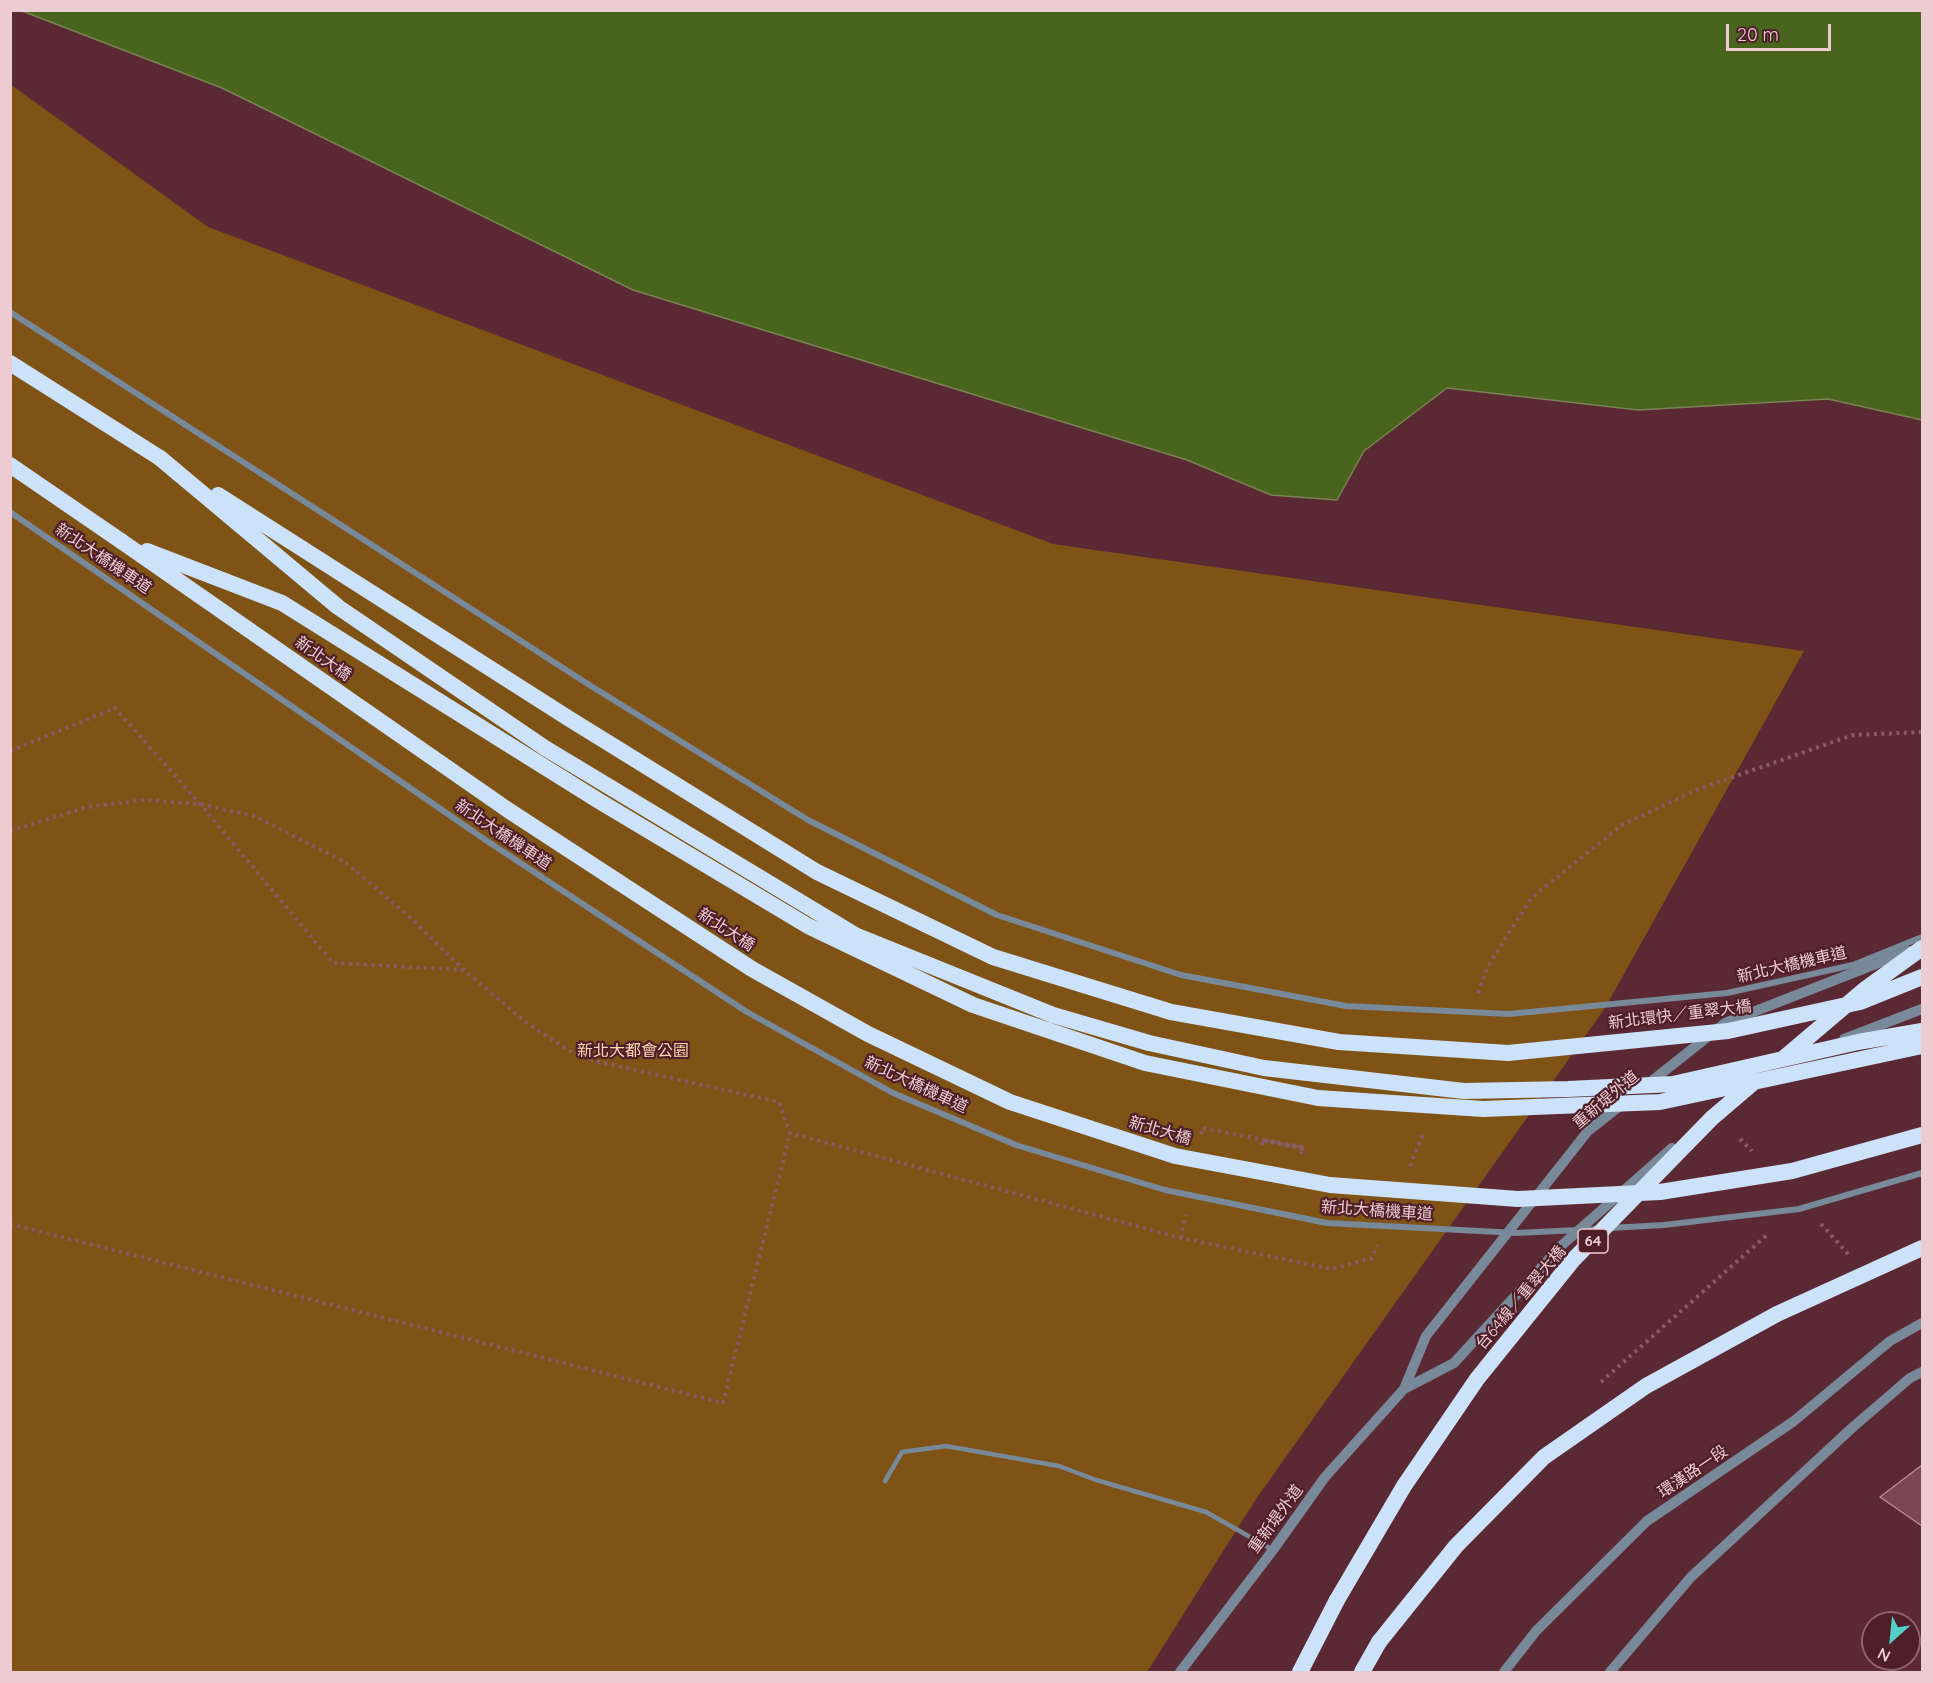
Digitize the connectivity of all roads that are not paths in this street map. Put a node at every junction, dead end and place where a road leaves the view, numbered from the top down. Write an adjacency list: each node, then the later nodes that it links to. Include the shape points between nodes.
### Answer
1 (10, 312): 7 (street, 新北大橋機車道, bridge, via 591,686 808,820 997,915 1170,972 1346,1006 1509,1014 1727,993 1853,965)
2 (10, 363): 3 (highway)
3 (160, 458): 9 (highway, 新北環快／重翠大橋, bridge, via 817,872 993,957 1171,1012 1339,1042 1508,1053 1728,1031 1860,1002); 11 (highway, bridge, via 338,607 545,748 857,936 1053,1016 1149,1043 1264,1068 1464,1091 1673,1084)
4 (10, 465): 6 (highway, 新北大橋)
5 (10, 512): 14 (street, 新北大橋機車道, bridge, via 487,841 747,1012 893,1093 1016,1145 1165,1190 1327,1222 1517,1233 1664,1225 1799,1209)
6 (121, 540): 12 (highway, bridge, via 282,603 808,926 973,1005 1145,1064 1318,1098 1483,1109 1660,1102); 13 (highway, 新北大橋, bridge, via 508,810 752,969 868,1034 1010,1102 1175,1156 1330,1185 1518,1199 1660,1192 1792,1171)
7 (1923, 938)
8 (1923, 947): 18 (street, 重新堤外道, via 1725,1023 1588,1131 1426,1336); 22 (highway, 台64線／重翠大橋 / 64, bridge, via 1864,990 1712,1118 1573,1260 1477,1379 1404,1486)
9 (1923, 977)
10 (1923, 1009): 18 (street, 重新堤外道, via 1760,1071 1562,1245 1454,1363)
11 (1923, 1030)
12 (1923, 1046)
13 (1923, 1135)
14 (1923, 1173)
15 (1923, 1248): 23 (highway, bridge, via 1777,1314 1646,1386 1544,1458 1456,1546 1378,1642)
16 (1923, 1323): 24 (street, 環漢路一段, via 1890,1341 1794,1421 1647,1521 1536,1631)
17 (1923, 1372): 25 (street, via 1910,1378 1853,1427 1692,1577)
18 (1404, 1389): 20 (street, 重新堤外道, via 1325,1477)
19 (885, 1481): 20 (lane, via 902,1452 946,1446 1059,1466 1206,1512)
20 (1273, 1550): 21 (street, 重新堤外道)
21 (1180, 1672)
22 (1300, 1672)
23 (1362, 1672)
24 (1504, 1672)
25 (1610, 1672)

